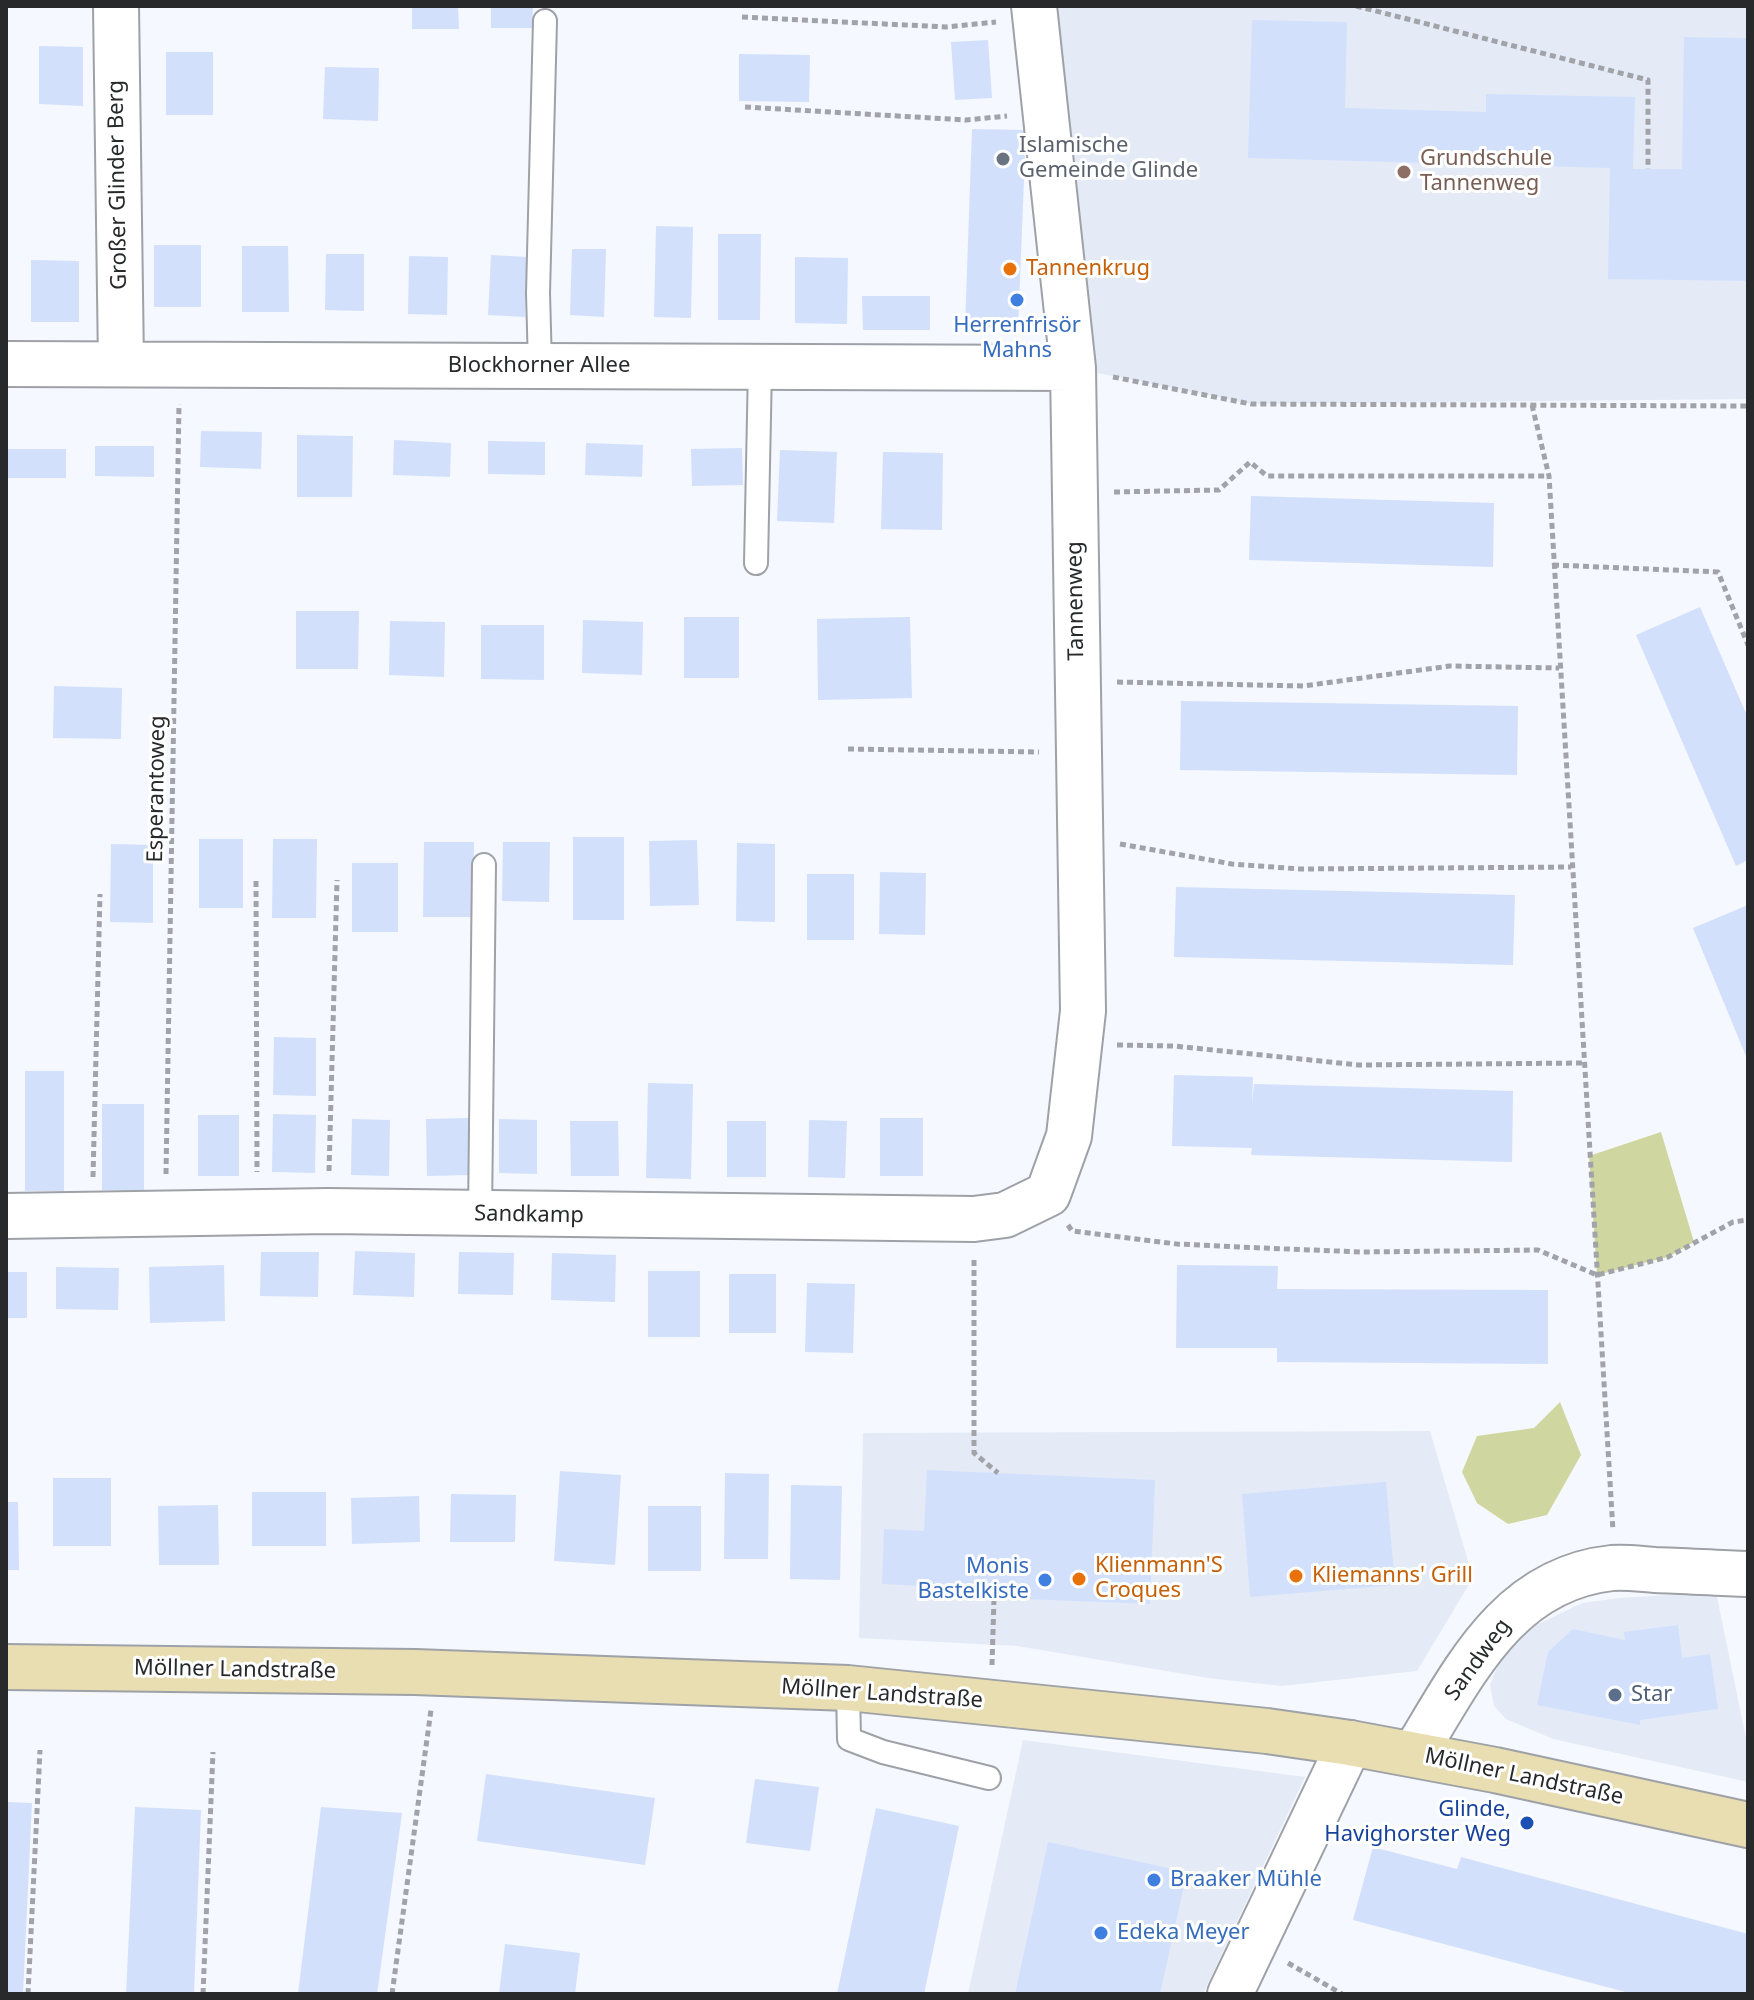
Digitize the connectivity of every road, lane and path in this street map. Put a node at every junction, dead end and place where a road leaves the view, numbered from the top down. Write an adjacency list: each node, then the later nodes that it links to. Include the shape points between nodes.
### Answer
1 (116, 6): 10 (street, Großer Glinder Berg)
2 (1356, 6): 8 (path, via 1648,80)
3 (1035, 12): 4 (path, via 946,27); 7 (street, Tannenweg)
4 (742, 17)
5 (545, 21): 12 (lane)
6 (745, 107): 7 (path, via 966,120)
7 (1044, 113): 14 (street, Tannenweg)
8 (1648, 169)
9 (6, 364): 10 (street, Blockhorner Allee)
10 (121, 364): 11 (street, Blockhorner Allee)
11 (180, 364): 12 (street, Blockhorner Allee); 38 (path, Esperantoweg)
12 (540, 366): 13 (street, Blockhorner Allee)
13 (760, 367): 14 (street, Blockhorner Allee); 19 (lane)
14 (1073, 368): 15 (path, via 1251,404); 18 (street, Tannenweg)
15 (1532, 405): 16 (path); 17 (path)
16 (1748, 406)
17 (1549, 476): 18 (path, via 1267,476 1250,462 1219,490); 20 (path)
18 (1074, 493): 23 (street, Tannenweg)
19 (756, 563)
20 (1553, 565): 21 (path, via 1718,572); 22 (path)
21 (1748, 645)
22 (1559, 668): 23 (path, via 1450,666 1303,686); 28 (path)
23 (1078, 681): 25 (street, Tannenweg)
24 (848, 749): 25 (path)
25 (1079, 752): 26 (street, Tannenweg)
26 (1080, 836): 28 (path, via 1232,864 1300,869); 32 (street, Tannenweg)
27 (484, 865): 37 (lane)
28 (1571, 867): 33 (path)
29 (337, 880): 35 (path)
30 (256, 881): 36 (path)
31 (100, 894): 40 (path)
32 (1079, 1044): 33 (path, via 1174,1046 1359,1065); 34 (street, Tannenweg, via 1069,1136)
33 (1583, 1063): 43 (path)
34 (1048, 1194): 41 (street, Sandkamp, via 1005,1215); 43 (path, via 1072,1231 1277,1249 1538,1250)
35 (328, 1211): 36 (street, Sandkamp); 37 (street, Sandkamp)
36 (258, 1213): 38 (street, Sandkamp)
37 (480, 1214): 41 (street, Sandkamp)
38 (165, 1215): 40 (street, Sandkamp)
39 (6, 1216): 40 (street, Sandkamp)
40 (92, 1217)
41 (974, 1219): 44 (path, via 974,1453)
42 (1748, 1220): 43 (path, via 1733,1222 1668,1257)
43 (1597, 1275): 45 (path)
44 (998, 1473)
45 (1616, 1568): 46 (street, Sandweg); 55 (street, Sandweg, via 1553,1584 1516,1608 1468,1666)
46 (1748, 1574)
47 (994, 1598): 51 (path)
48 (6, 1667): 49 (main road, Möllner Landstraße)
49 (437, 1673): 50 (main road, Möllner Landstraße); 61 (path)
50 (848, 1688): 51 (main road, Möllner Landstraße); 56 (lane, via 849,1739)
51 (991, 1702): 52 (main road, Möllner Landstraße)
52 (1350, 1743): 55 (main road, Möllner Landstraße); 58 (street)
53 (40, 1750): 59 (path)
54 (213, 1752): 60 (path)
55 (1414, 1754): 57 (main road, Möllner Landstraße)
56 (989, 1778)
57 (1748, 1825)
58 (1256, 1945): 62 (street); 63 (path)
59 (28, 1994)
60 (203, 1994)
61 (392, 1994)
62 (1230, 1994)
63 (1342, 1994)

